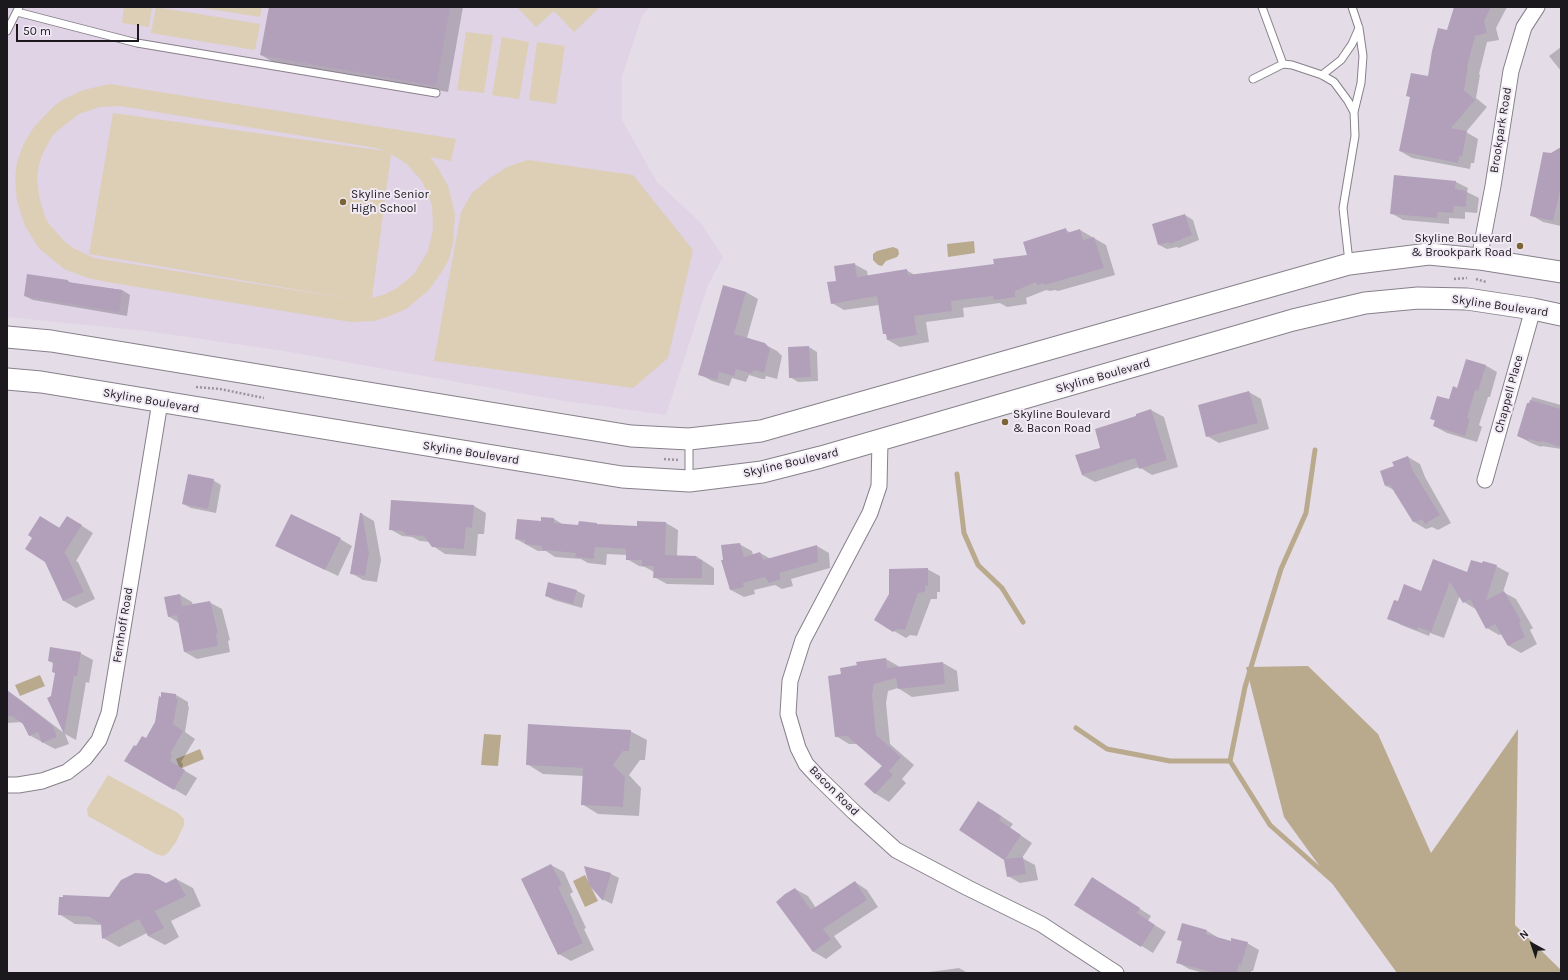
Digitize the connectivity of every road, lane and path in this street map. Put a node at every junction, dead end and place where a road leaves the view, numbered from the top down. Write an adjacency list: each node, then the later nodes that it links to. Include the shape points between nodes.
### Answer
1 (1262, 7): 7 (lane)
2 (1352, 7): 5 (lane)
3 (1538, 7): 12 (street, Brookpark Road, via 1524,27 1511,71)
4 (18, 9): 6 (lane); 10 (lane, via 137,44)
5 (1359, 28): 8 (lane, via 1341,60); 11 (lane, via 1363,56)
6 (7, 31)
7 (1283, 64): 8 (lane); 9 (lane)
8 (1322, 74): 11 (lane, via 1334,82)
9 (1252, 79)
10 (436, 93)
11 (1354, 112): 13 (lane, via 1355,136 1343,208)
12 (1479, 259): 13 (main road, via 1428,254); 14 (main road)
13 (1349, 264): 20 (main road, via 761,431)
14 (1561, 272)
15 (1533, 308): 16 (main road, Skyline Boulevard); 21 (main road, Skyline Boulevard, via 1467,299 1418,298 1366,303 1293,320); 22 (street, Chappell Place)
16 (1561, 315)
17 (7, 336): 20 (main road, via 51,341 631,436)
18 (7, 379): 19 (main road, Skyline Boulevard, via 41,382)
19 (160, 402): 23 (main road, Skyline Boulevard, via 622,477); 24 (street, Fernhoff Road, via 108,713 99,740 85,758 67,772 42,781)
20 (689, 439): 23 (lane)
21 (880, 441): 23 (main road, Skyline Boulevard, via 762,472); 25 (street, Bacon Road, via 879,486 870,513 803,640 790,681 788,714 798,748 806,764 818,777 896,850 1041,924)
22 (1485, 480)
23 (689, 481)
24 (7, 785)
25 (1116, 973)

